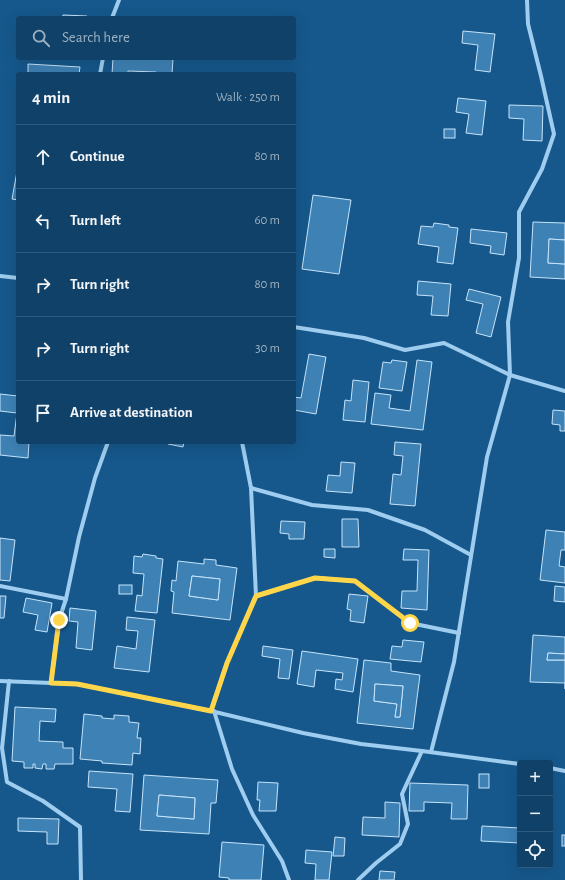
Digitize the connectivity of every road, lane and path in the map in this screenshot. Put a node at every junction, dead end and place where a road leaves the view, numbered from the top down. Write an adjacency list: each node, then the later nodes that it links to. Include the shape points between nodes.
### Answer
1 (119, 0): 3 (street)
2 (527, 0): 9 (street, via 528,24 554,134 542,169 518,212 518,258 508,322)
3 (113, 16)
4 (102, 60): 5 (street)
5 (100, 72)
6 (0, 276): 7 (street)
7 (16, 278)
8 (296, 327): 9 (street, via 364,338 405,350 444,343)
9 (510, 375): 10 (street); 14 (street, via 487,457)
10 (565, 391)
11 (107, 444): 17 (street, via 79,537)
12 (242, 444): 13 (street)
13 (251, 488): 14 (street, via 312,505 368,510 426,530); 16 (street)
14 (471, 555): 18 (street)
15 (0, 586): 17 (street)
16 (256, 596): 18 (street, via 315,578 355,581 410,623); 22 (street, via 227,663)
17 (66, 600): 21 (street, via 59,620)
18 (458, 633): 24 (street, via 454,662)
19 (0, 681): 20 (street)
20 (9, 681): 21 (street); 28 (street, via 2,748 7,782 42,801 80,828)
21 (51, 683): 22 (street, via 77,684)
22 (212, 711): 23 (street, via 303,733 361,744); 29 (street, via 232,769 253,816 282,861)
23 (422, 751): 24 (street); 30 (street, via 402,794 408,824 400,844)
24 (431, 752): 25 (street)
25 (517, 764)
26 (553, 769): 27 (street)
27 (565, 771)
28 (81, 880)
29 (288, 880)
30 (358, 880)

